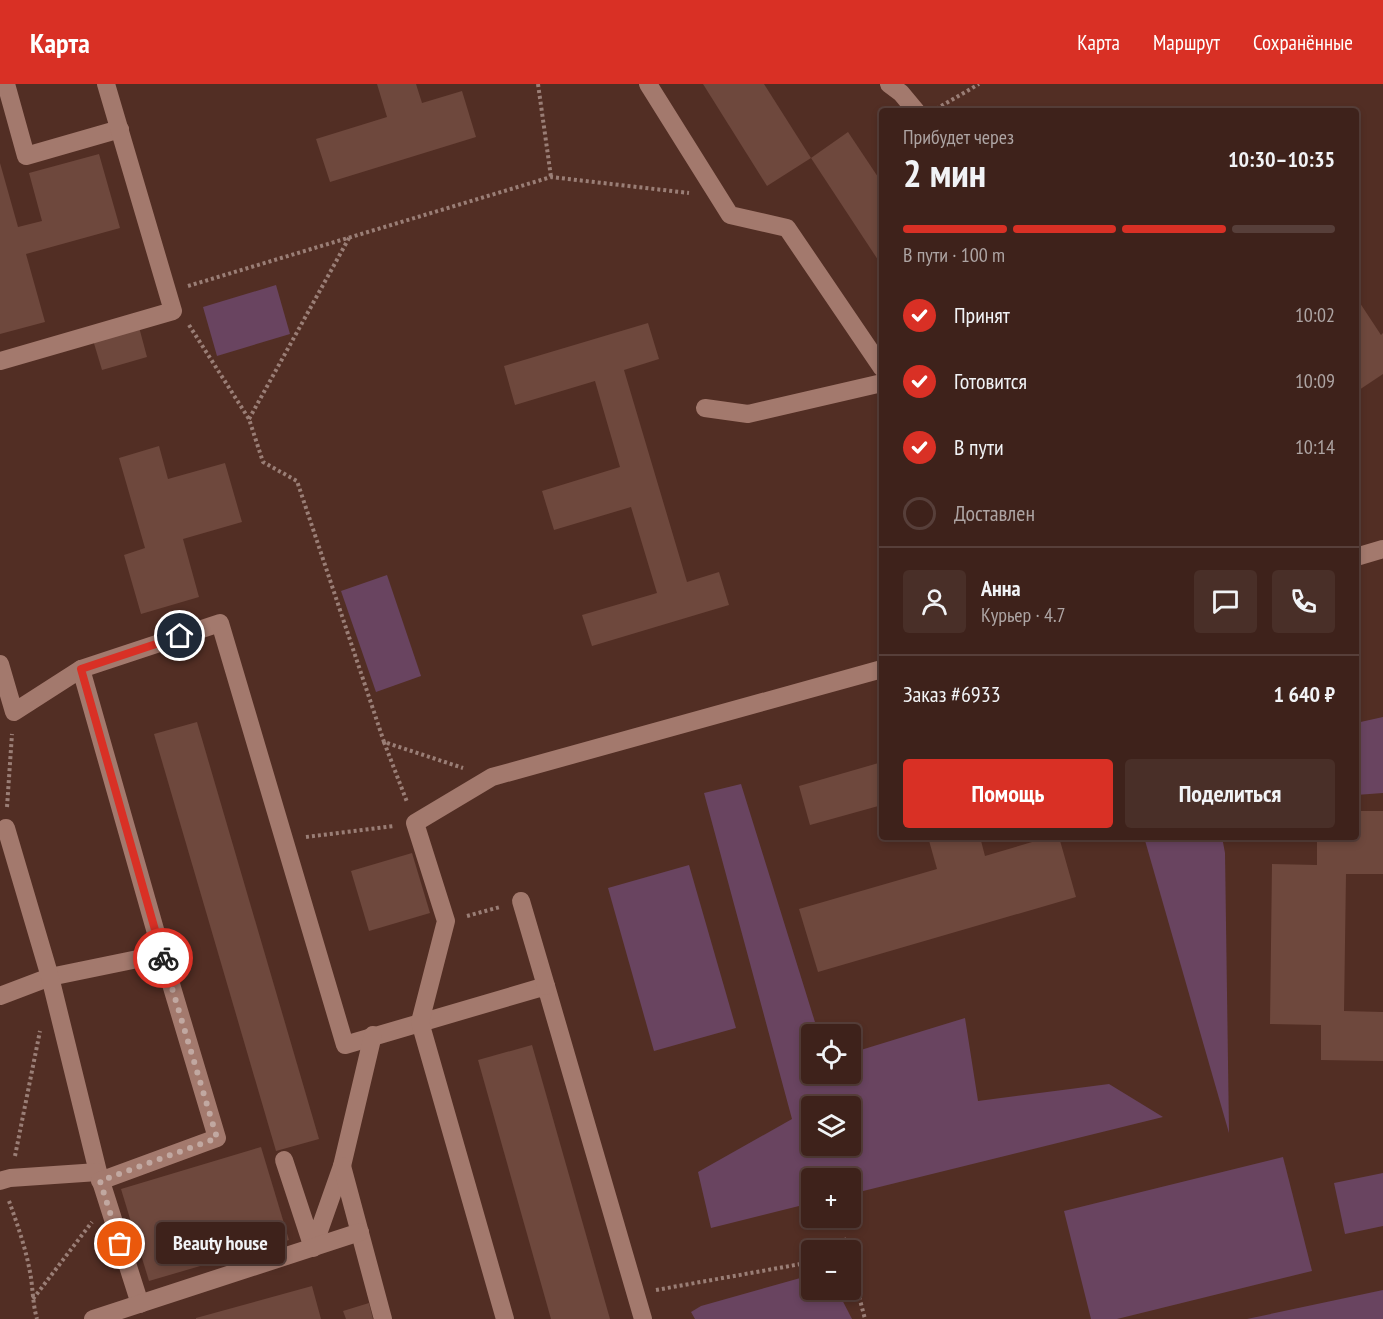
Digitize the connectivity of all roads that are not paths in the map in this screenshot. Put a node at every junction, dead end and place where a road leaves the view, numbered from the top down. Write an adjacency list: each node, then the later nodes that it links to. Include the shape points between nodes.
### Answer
1 (6, 84): 6 (lane, via 26,156)
2 (106, 84): 6 (lane)
3 (648, 84): 8 (lane, via 730,215 788,228)
4 (889, 84): 5 (lane)
5 (914, 108)
6 (120, 129): 7 (lane, via 173,311)
7 (0, 361)
8 (879, 364)
9 (879, 384): 10 (lane, via 748,414)
10 (705, 408)
11 (1383, 549): 12 (lane)
12 (1359, 556)
13 (0, 664): 14 (lane, via 14,712)
14 (81, 669): 18 (lane); 23 (lane, via 220,623 345,1045)
15 (879, 670): 22 (lane, via 492,777 415,823 446,921)
16 (6, 828): 19 (lane)
17 (521, 901): 20 (lane)
18 (162, 954): 19 (lane); 26 (lane, via 217,1138)
19 (50, 977): 21 (lane); 26 (lane)
20 (546, 986): 22 (lane); 34 (lane)
21 (0, 996)
22 (420, 1022): 23 (lane); 33 (lane)
23 (373, 1035): 25 (lane)
24 (284, 1160): 29 (lane)
25 (342, 1166): 28 (lane); 29 (lane)
26 (99, 1176): 27 (lane); 30 (lane)
27 (5, 1180)
28 (360, 1232): 29 (lane); 32 (lane)
29 (313, 1248): 30 (lane)
30 (140, 1304): 31 (lane)
31 (93, 1319)
32 (383, 1319)
33 (505, 1319)
34 (643, 1319)

